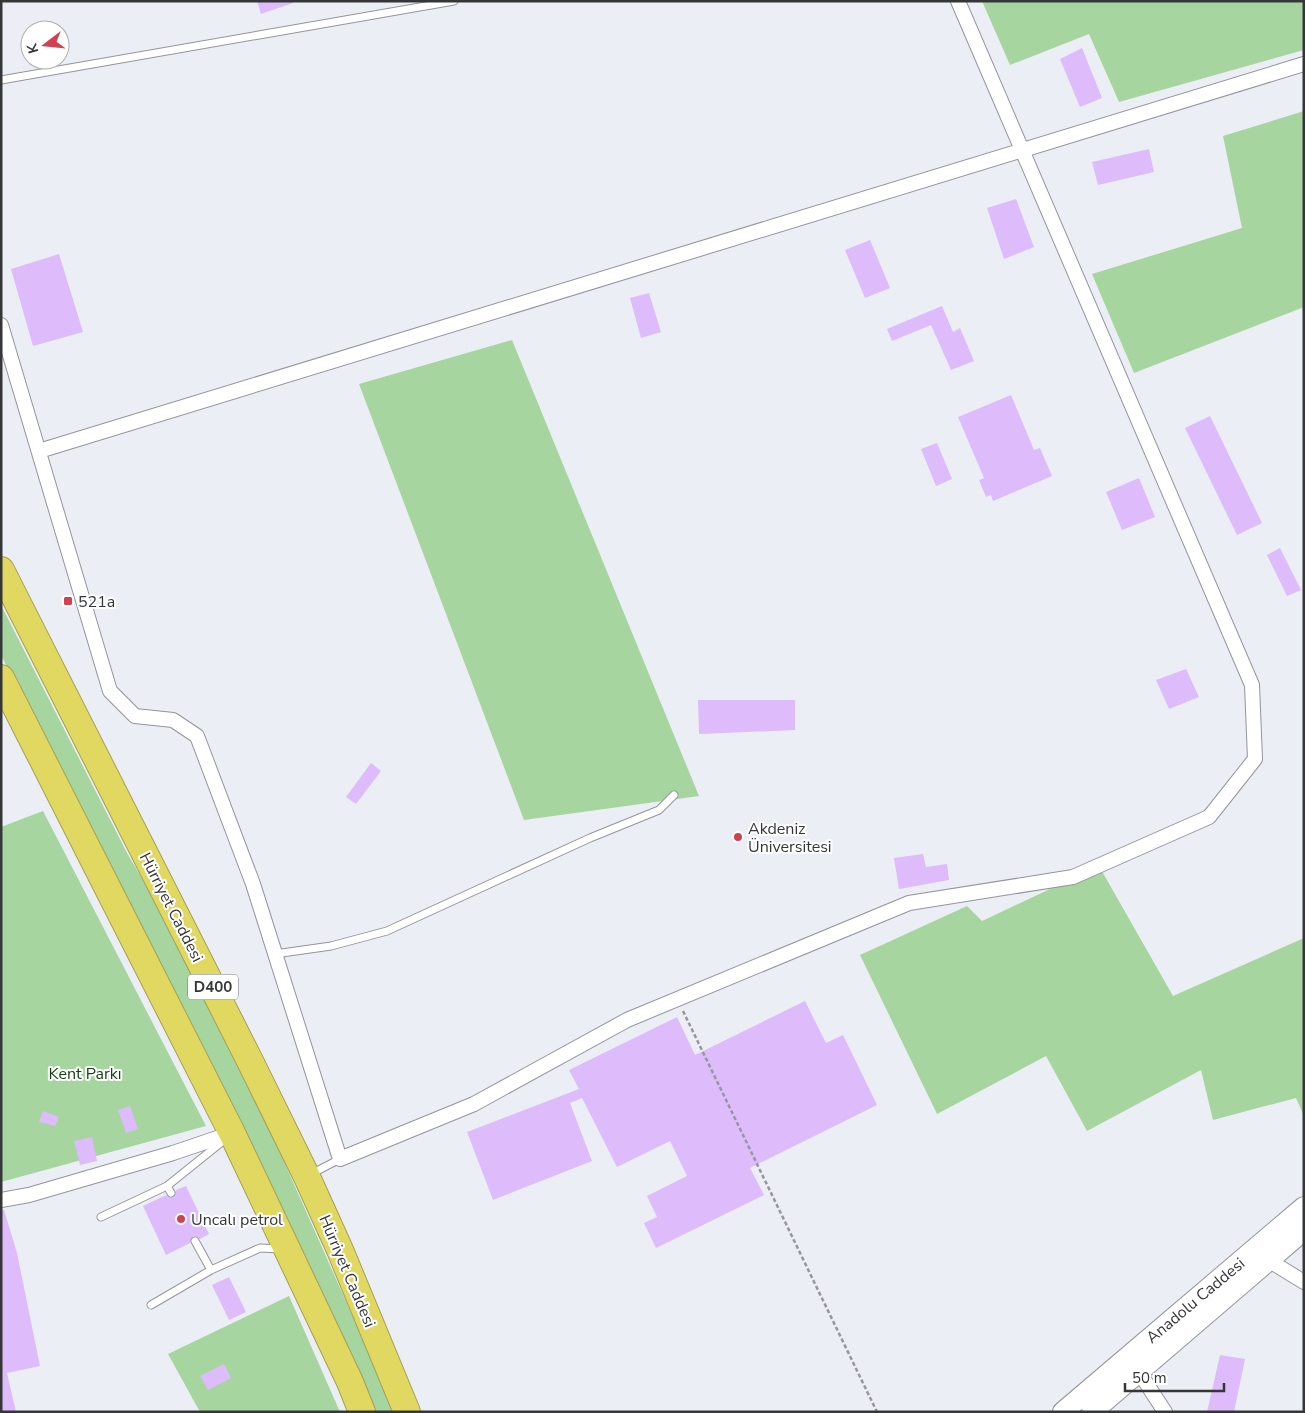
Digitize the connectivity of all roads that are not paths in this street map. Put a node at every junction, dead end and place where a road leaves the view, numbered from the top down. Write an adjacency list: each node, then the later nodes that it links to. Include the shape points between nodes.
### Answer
1 (454, 1): 4 (lane)
2 (958, 1): 5 (street)
3 (1304, 64): 5 (street)
4 (1, 80)
5 (1020, 150): 7 (street); 13 (street, via 1252,685 1255,759 1209,817 1073,877 910,903 627,1020 474,1104)
6 (1, 326): 7 (street)
7 (38, 451): 11 (street, via 110,691 135,716 173,720 197,736 254,884)
8 (1, 570): 14 (highway, Hürriyet Caddesi / D400)
9 (1, 678): 12 (highway)
10 (674, 795): 11 (lane, via 666,805 651,814 590,838 387,930 331,946)
11 (275, 954): 13 (street)
12 (232, 1133): 15 (lane); 17 (street, via 174,1153 29,1195); 22 (highway)
13 (340, 1159): 14 (lane)
14 (307, 1177): 29 (highway, Hürriyet Caddesi / D400)
15 (167, 1186): 16 (lane); 19 (lane)
16 (171, 1193)
17 (1, 1200)
18 (1304, 1207): 30 (main road, Anadolu Caddesi)
19 (101, 1217)
20 (1304, 1230): 23 (main road, Anadolu Caddesi)
21 (195, 1241): 24 (lane)
22 (287, 1250): 24 (lane, via 260,1248); 28 (highway)
23 (1268, 1260): 25 (street); 27 (main road, Anadolu Caddesi)
24 (211, 1270): 26 (lane)
25 (1304, 1282)
26 (152, 1305)
27 (1139, 1372): 31 (main road, Anadolu Caddesi); 32 (street)
28 (362, 1412)
29 (407, 1412)
30 (1063, 1412)
31 (1092, 1412)
32 (1165, 1412)

